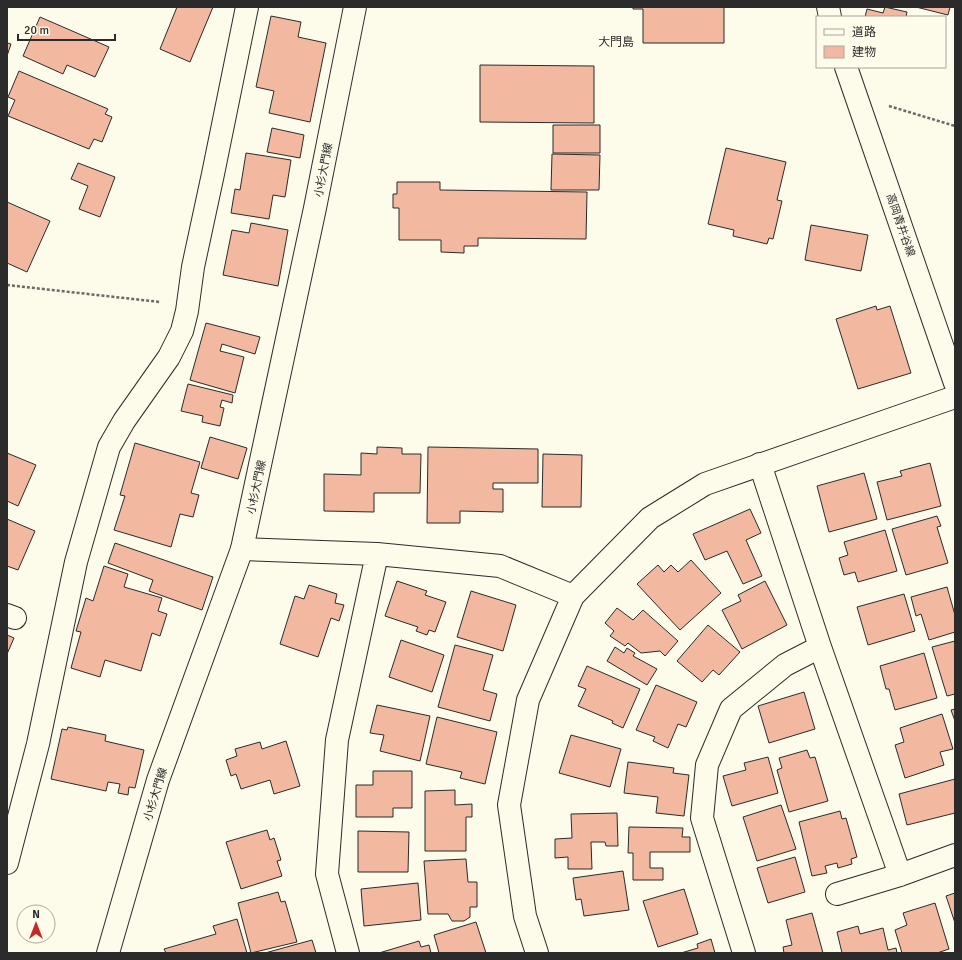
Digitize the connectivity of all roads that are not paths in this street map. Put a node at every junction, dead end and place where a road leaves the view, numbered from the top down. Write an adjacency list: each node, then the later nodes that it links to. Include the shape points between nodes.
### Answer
1 (247, 7): 12 (street, via 182,331 169,357 109,447 76,562 38,744)
2 (355, 7): 7 (street, 小杉大門線)
3 (846, 68): 4 (street, 高岡青井谷線)
4 (955, 383)
5 (955, 397): 6 (street)
6 (760, 464): 9 (street, via 705,484 650,518); 10 (street)
7 (242, 550): 8 (street); 15 (street, 小杉大門線, via 158,780)
8 (377, 554): 9 (street, via 500,566); 16 (street, via 337,740 327,874)
9 (573, 596): 17 (street, via 528,700 510,805 525,916)
10 (820, 648): 13 (street); 18 (street, via 785,665 731,709 707,765 702,818)
11 (955, 855): 13 (street)
12 (7, 863)
13 (900, 875): 14 (street)
14 (837, 894)
15 (108, 953)
16 (348, 953)
17 (537, 953)
18 (744, 953)

